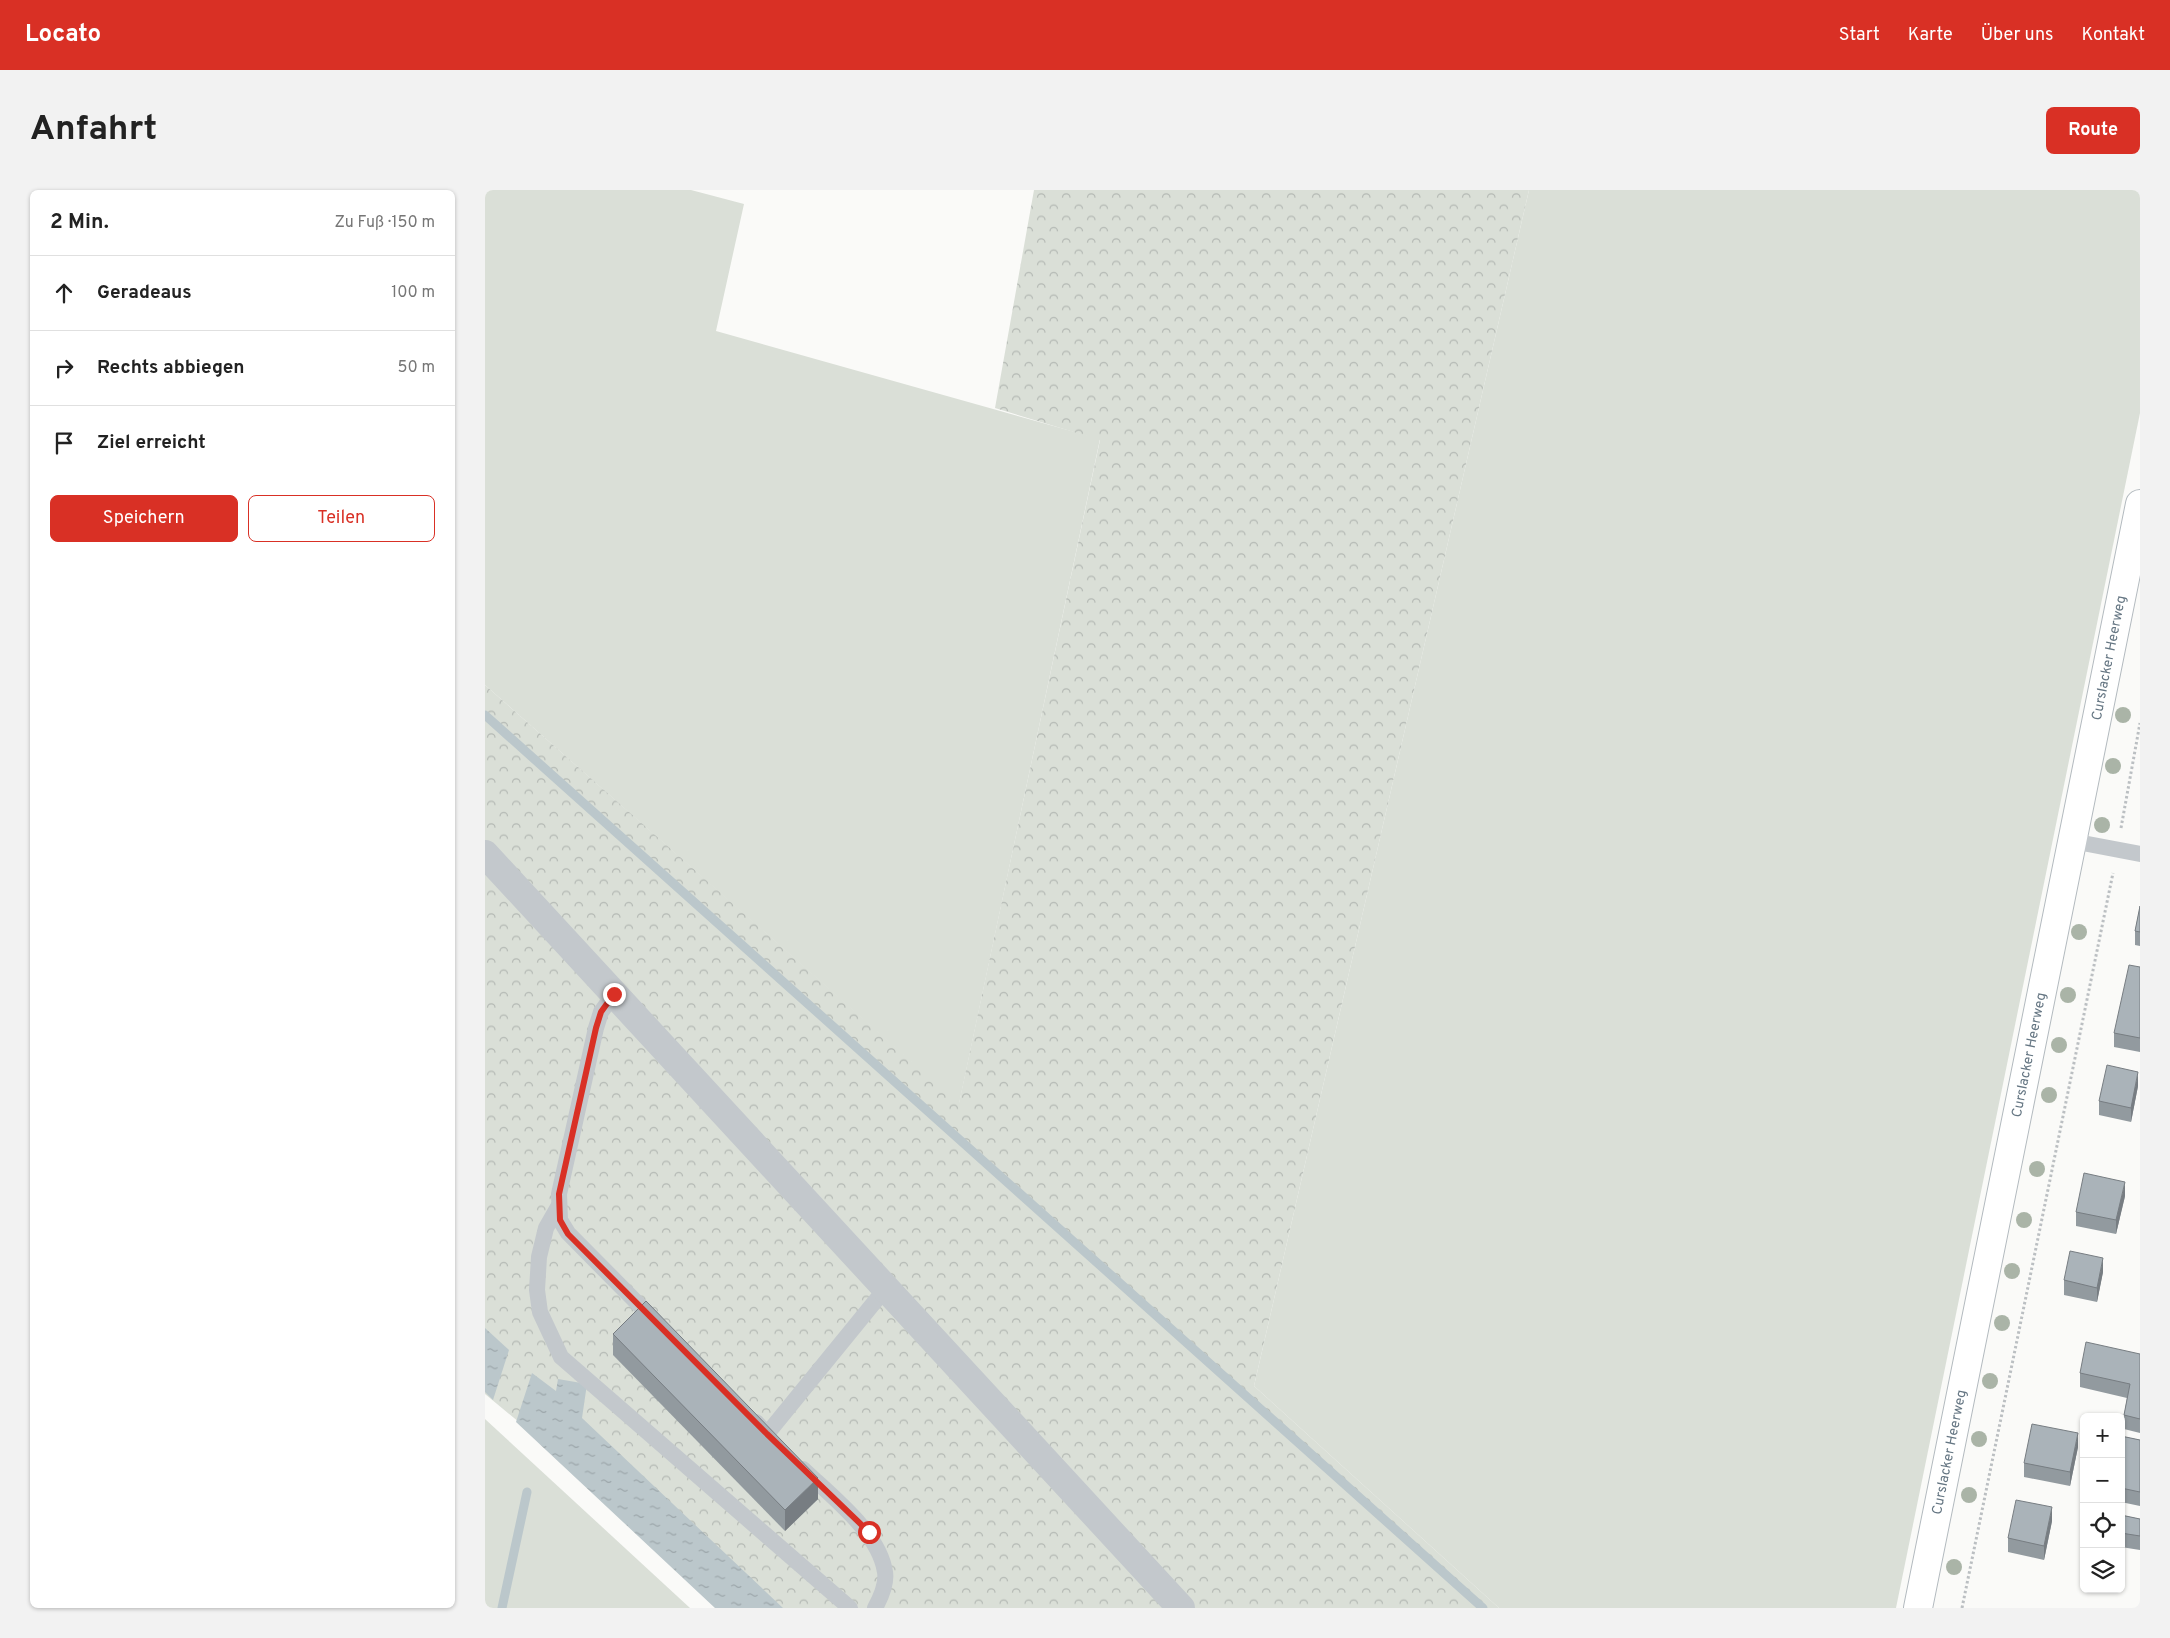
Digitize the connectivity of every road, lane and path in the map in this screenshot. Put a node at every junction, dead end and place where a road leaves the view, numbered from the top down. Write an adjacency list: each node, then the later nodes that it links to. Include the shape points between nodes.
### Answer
1 (2140, 504): 3 (main road, Curslacker Heerweg)
2 (2140, 722): 4 (path)
3 (2072, 841): 4 (lane); 18 (main road, Curslacker Heerweg)
4 (2117, 849): 6 (lane); 19 (path)
5 (485, 854): 7 (street)
6 (2140, 854)
7 (614, 994): 8 (lane, via 601,1012 596,1028); 9 (street)
8 (558, 1207): 10 (lane, via 560,1220 568,1234); 15 (lane, via 546,1228 539,1257 537,1290 540,1312 561,1357)
9 (886, 1288): 12 (lane); 17 (street)
10 (664, 1330)
11 (747, 1413): 12 (lane)
12 (767, 1434): 13 (lane)
13 (781, 1447)
14 (795, 1461): 16 (lane, via 869,1532 877,1546 886,1572 883,1592)
15 (850, 1608)
16 (875, 1608)
17 (1181, 1608)
18 (1918, 1608)
19 (1962, 1608)

